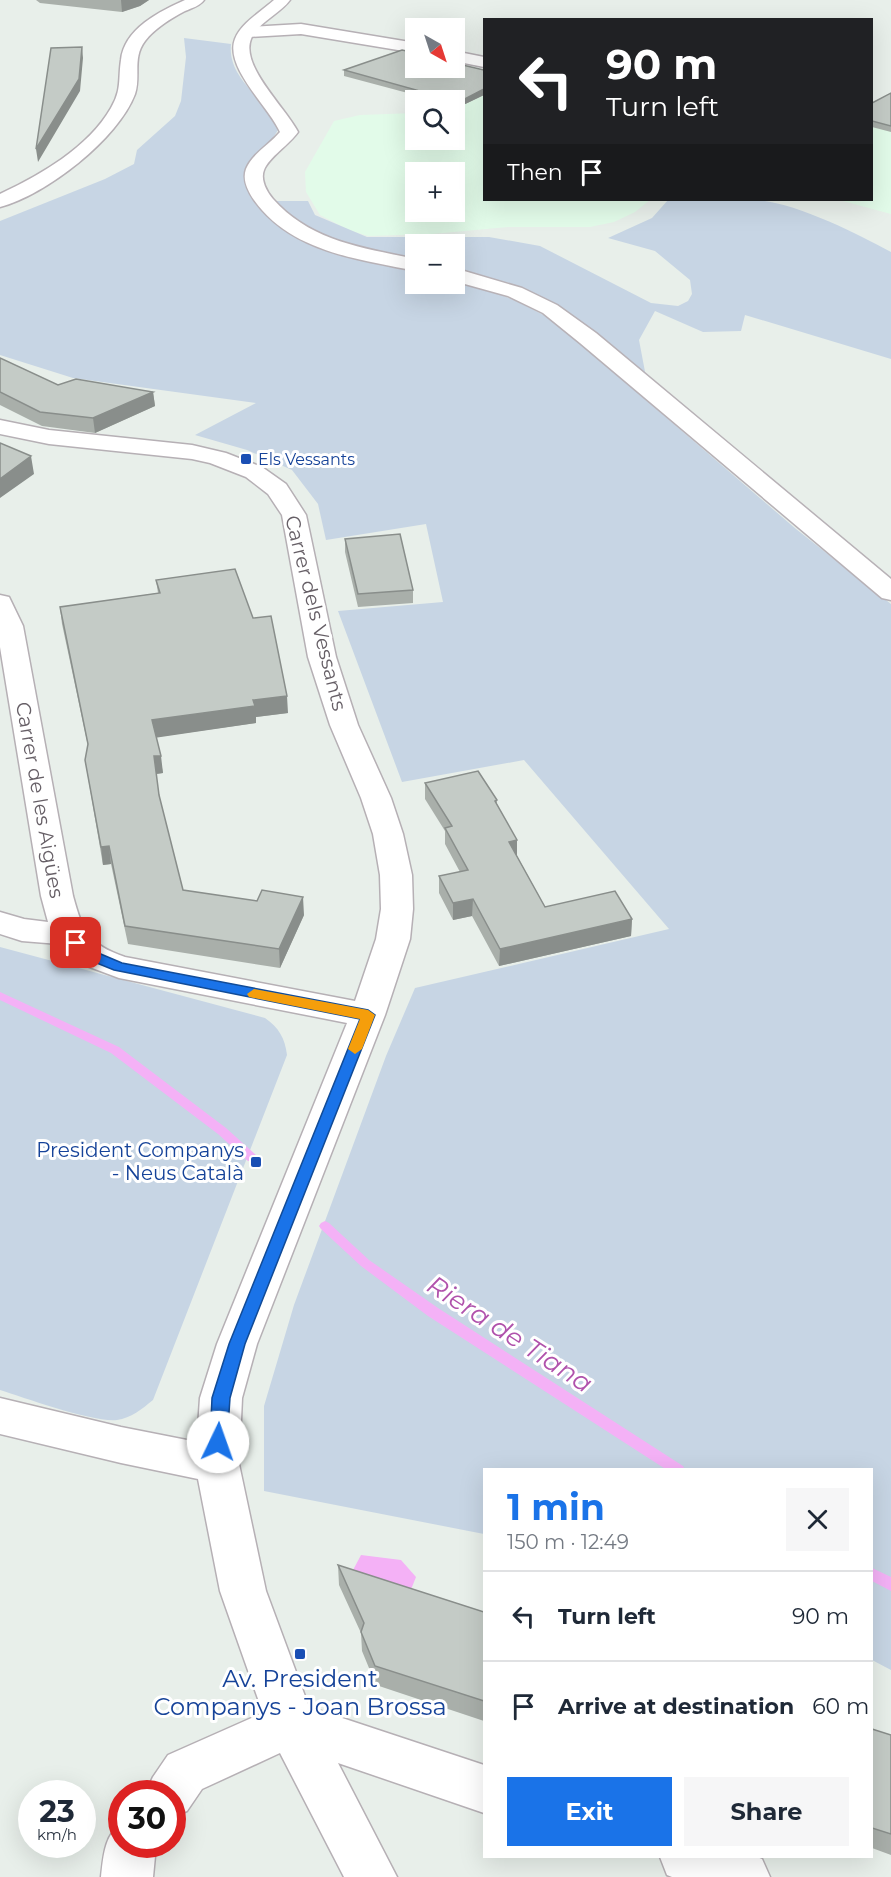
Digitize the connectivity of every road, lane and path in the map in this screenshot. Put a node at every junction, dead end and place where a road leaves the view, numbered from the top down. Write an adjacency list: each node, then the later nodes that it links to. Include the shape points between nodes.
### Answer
1 (197, 0): 9 (street, via 158,21 140,37 130,53 128,88 116,114 96,138 64,164)
2 (283, 0): 3 (street)
3 (266, 17): 4 (street); 5 (street)
4 (301, 29): 5 (street); 6 (street)
5 (249, 32): 10 (street, via 239,52 249,74 280,113 289,132 255,167 253,176 259,194 285,225 308,238 342,250)
6 (405, 46)
7 (465, 58): 8 (street)
8 (483, 62)
9 (0, 201)
10 (405, 263)
11 (465, 277): 13 (street, via 515,292 550,309)
12 (0, 427): 18 (street, Carrer dels Vessants, via 48,437 218,458 254,472 284,496 294,515 322,657 344,725 376,798 396,875 393,939)
13 (891, 592)
14 (0, 603): 15 (street, Carrer de les Aigües, via 10,626)
15 (13, 722): 17 (street, Carrer de les Aigües)
16 (0, 923): 17 (street, via 22,930)
17 (67, 934): 18 (street, via 84,952 118,967)
18 (368, 1015): 20 (street, Carrer dels Vessants, via 237,1344 221,1398)
19 (0, 1416): 20 (street)
20 (217, 1464): 21 (street, Carrer dels Vessants, via 243,1591)
21 (291, 1724): 22 (street, via 185,1772); 23 (street); 27 (street, Carrer dels Vessants)
22 (180, 1780)
23 (483, 1789)
24 (129, 1858): 26 (street)
25 (688, 1858): 28 (street)
26 (127, 1877)
27 (371, 1877)
28 (744, 1877)

